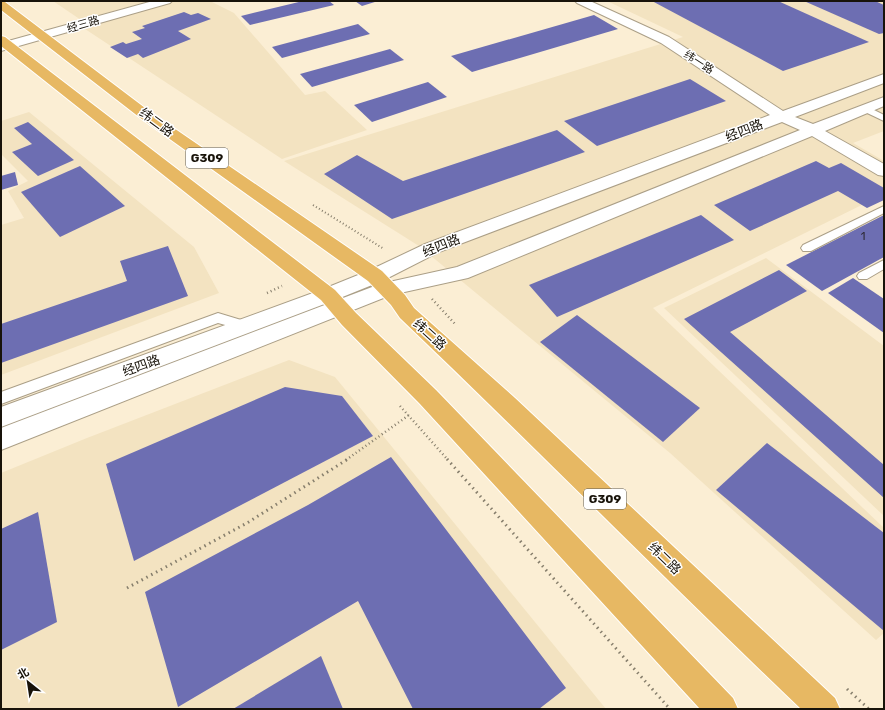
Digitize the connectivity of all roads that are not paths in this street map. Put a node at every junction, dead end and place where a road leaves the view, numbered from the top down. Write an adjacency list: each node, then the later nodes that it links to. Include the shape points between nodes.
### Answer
1 (166, 1): 5 (main road, 经三路)
2 (581, 1): 10 (main road, 纬一路, via 664,40)
3 (604, 1): 10 (main road, 纬一路, via 678,37)
4 (1, 4): 5 (highway, 纬二路 / G309)
5 (42, 35): 6 (main road, 经三路); 18 (highway, 纬二路 / G309, via 144,114)
6 (3, 44): 19 (highway, G309)
7 (884, 78): 10 (main road, 经四路)
8 (884, 101): 9 (main road, 经四路)
9 (866, 108): 11 (lane); 12 (main road, 经四路)
10 (787, 114): 12 (main road, 纬一路); 18 (main road, 经四路, via 432,248)
11 (884, 118)
12 (813, 130): 13 (main road, 纬一路); 18 (main road, 经四路, via 461,273)
13 (884, 171)
14 (884, 208): 15 (lane)
15 (807, 248)
16 (884, 264): 17 (lane)
17 (863, 276)
18 (381, 282): 19 (main road, 经四路); 25 (highway, 纬二路 / G309, via 407,313 507,405)
19 (334, 301): 20 (main road, 经四路, via 308,303); 23 (main road, 经四路); 24 (highway, G309)
20 (247, 326): 21 (lane, via 218,318); 22 (main road, 经四路)
21 (1, 398)
22 (1, 417)
23 (1, 439)
24 (722, 709)
25 (824, 709)

